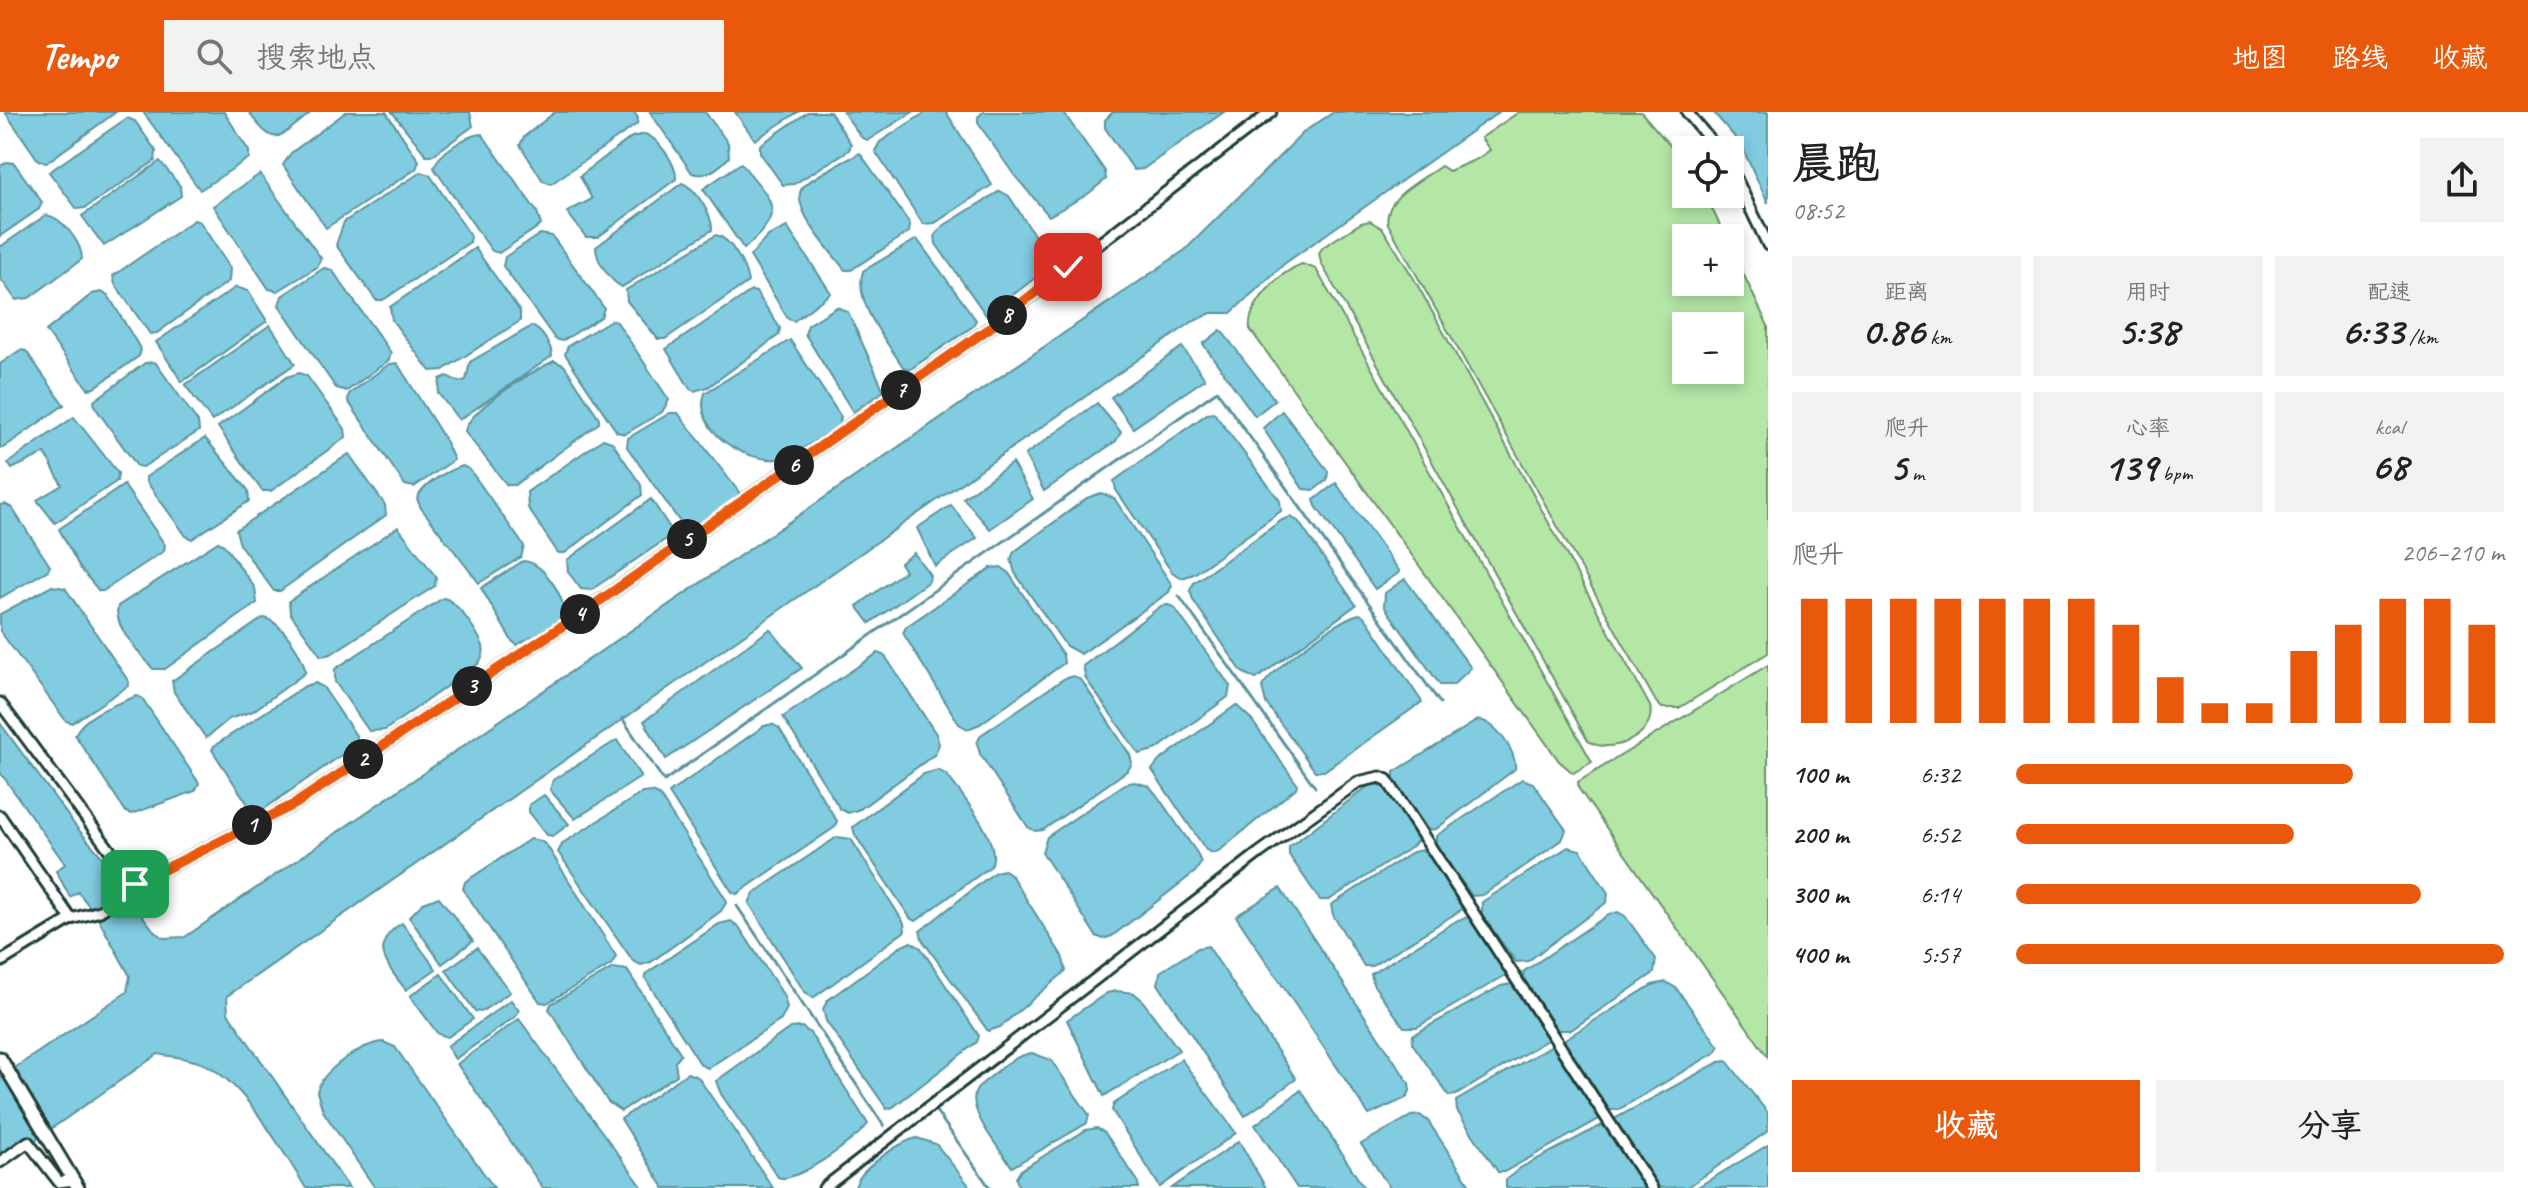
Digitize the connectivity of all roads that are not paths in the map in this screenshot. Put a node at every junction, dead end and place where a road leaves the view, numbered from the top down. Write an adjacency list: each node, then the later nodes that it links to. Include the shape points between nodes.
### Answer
1 (1271, 112): 8 (street, via 988,329 575,618 295,804)
2 (1687, 112): 3 (street)
3 (1707, 136)
4 (1744, 195): 5 (street)
5 (1768, 245)
6 (0, 703): 8 (street)
7 (0, 816): 9 (street)
8 (135, 884): 9 (street, via 100,911)
9 (71, 919): 10 (street)
10 (0, 962)
11 (0, 1058): 13 (street)
12 (0, 1162): 13 (street, via 28,1142 59,1182)
13 (75, 1184): 14 (street)
14 (61, 1188)
15 (824, 1188): 16 (street, via 1259,853 1358,782 1376,777 1387,780)
16 (1652, 1188)

